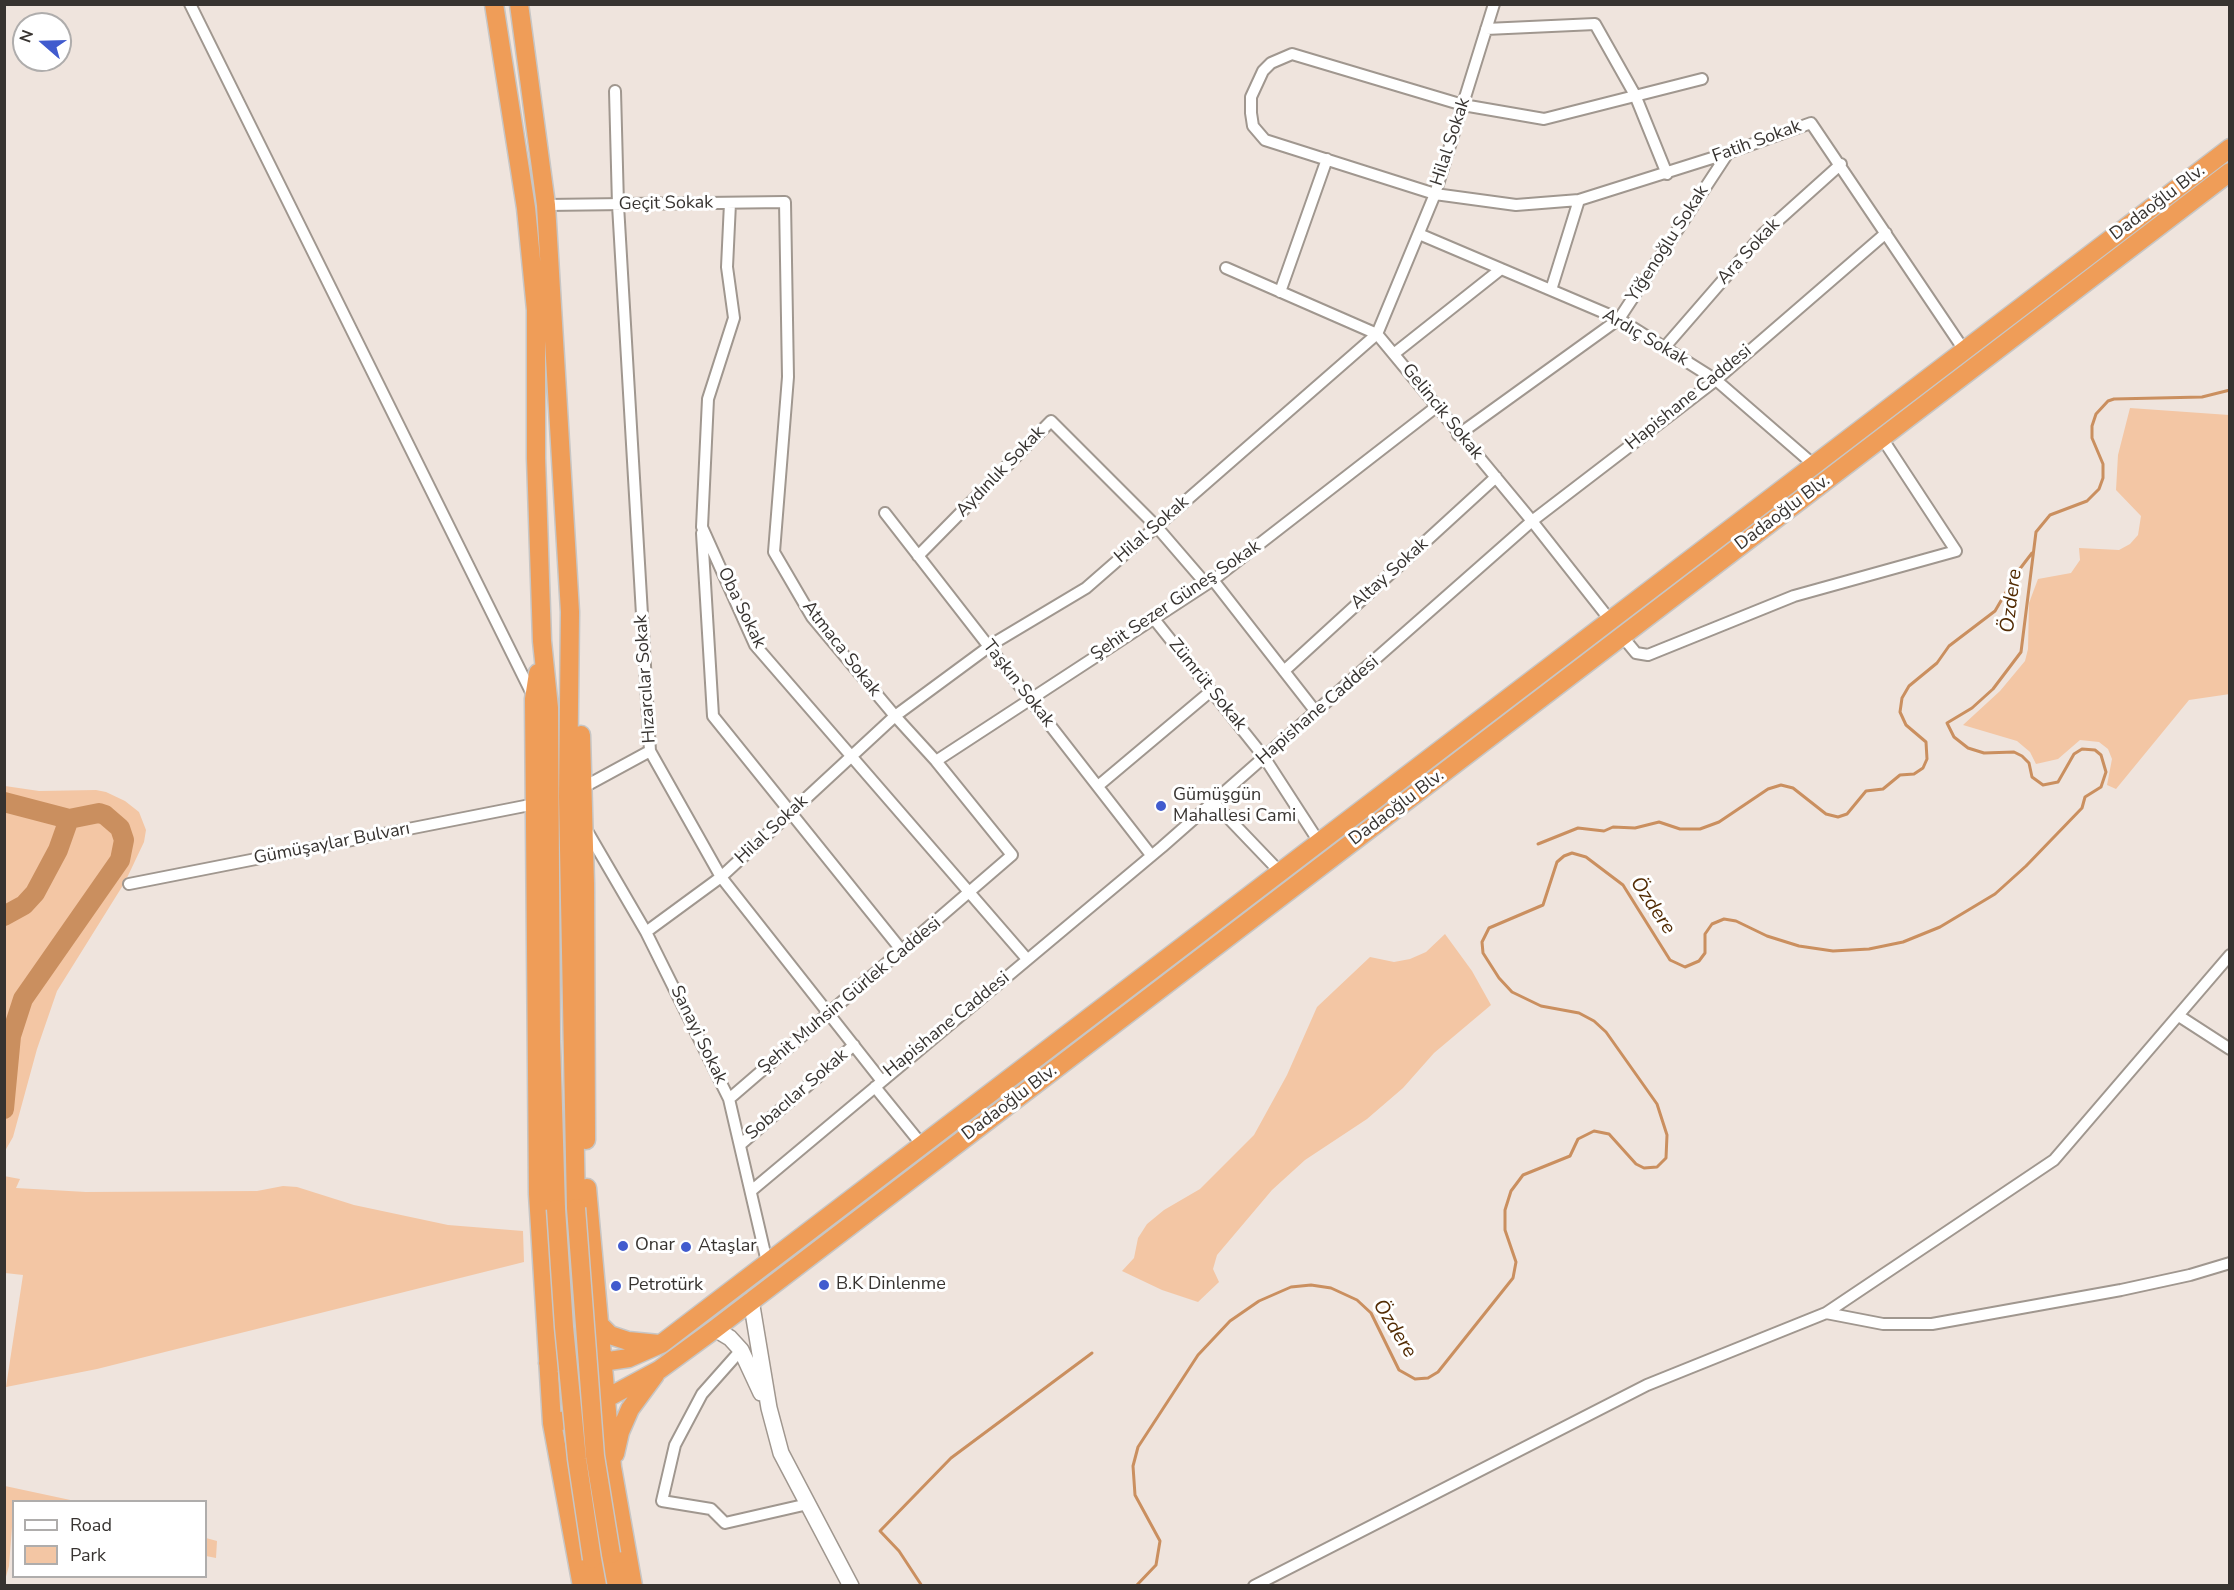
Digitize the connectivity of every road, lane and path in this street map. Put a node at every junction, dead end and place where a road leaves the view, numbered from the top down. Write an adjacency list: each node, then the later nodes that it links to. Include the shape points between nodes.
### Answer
1 (190, 4): 54 (street)
2 (494, 4): 49 (highway, via 526,208 536,310)
3 (519, 4): 20 (highway)
4 (1494, 4): 5 (street, Hilal Sokak)
5 (1486, 29): 8 (street, via 1595,24); 9 (street, Hilal Sokak)
6 (1702, 79): 8 (street, Fatih Sokak)
7 (615, 91): 21 (street, Hızarcılar Sokak)
8 (1635, 95): 9 (street, Fatih Sokak, via 1544,118); 15 (street)
9 (1463, 105): 12 (street, Fatih Sokak, via 1292,54 1281,58 1257,80 1251,97 1253,126 1265,140); 16 (street, Hilal Sokak)
10 (2229, 148): 31 (highway, Dadaoğlu Blv.)
11 (1728, 153): 13 (street, Fatih Sokak, via 1811,123); 15 (street, Fatih Sokak); 28 (street, Yiğenoğlu Sokak)
12 (1327, 159): 16 (street, Fatih Sokak); 27 (street)
13 (1841, 164): 22 (street, Fatih Sokak); 30 (street, Ara Sokak, via 1763,234)
14 (2229, 172): 36 (highway, Dadaoğlu Blv.)
15 (1667, 174): 17 (street, Fatih Sokak)
16 (1435, 194): 17 (street, Fatih Sokak, via 1516,205); 23 (street, Hilal Sokak)
17 (1579, 200): 26 (street)
18 (786, 202): 19 (street, Geçit Sokak); 56 (street, Atmaca Sokak, via 788,377 774,552 812,617)
19 (730, 203): 21 (street, Geçit Sokak); 42 (street, Oba Sokak, via 727,267 734,318 708,399)
20 (546, 205): 21 (street, Geçit Sokak); 45 (highway)
21 (618, 205): 57 (street, Hızarcılar Sokak)
22 (1886, 233): 31 (street, Fatih Sokak); 33 (street, Hapishane Caddesi)
23 (1419, 234): 25 (street, Ardıç Sokak); 29 (street, Hilal Sokak)
24 (1226, 267): 27 (street, Gelincik Sokak)
25 (1501, 269): 26 (street, Ardıç Sokak); 32 (street)
26 (1551, 290): 28 (street, Ardıç Sokak)
27 (1280, 292): 29 (street, Gelincik Sokak)
28 (1618, 319): 30 (street, Ardıç Sokak); 35 (street, Yiğenoğlu Sokak)
29 (1377, 334): 32 (street, Gelincik Sokak); 41 (street, Hilal Sokak)
30 (1664, 348): 33 (street, Ardıç Sokak)
31 (1964, 350): 37 (highway, Dadaoğlu Blv.)
32 (1395, 353): 34 (street, Gelincik Sokak)
33 (1716, 380): 37 (street, Ardıç Sokak); 40 (street, Hapishane Caddesi)
34 (1436, 407): 35 (street, Gelincik Sokak); 44 (street, Şehit Sezer Güneş Sokak)
35 (1458, 435): 38 (street, Gelincik Sokak)
36 (1882, 438): 48 (highway, Dadaoğlu Blv.); 48 (street, via 1956,551 1794,596 1648,655 1636,653)
37 (1814, 465): 47 (highway, Dadaoğlu Blv.)
38 (1496, 477): 40 (street, Gelincik Sokak); 51 (street, Altay Sokak)
39 (885, 513): 43 (street, Taşkın Sokak)
40 (1532, 521): 47 (street, Gelincik Sokak); 55 (street, Hapishane Caddesi)
41 (1156, 526): 43 (street, Aydınlık Sokak, via 1051,421); 44 (street, Aydınlık Sokak); 50 (street, Hilal Sokak, via 1086,588)
42 (702, 527): 58 (street, Oba Sokak, via 755,645); 65 (street, via 713,717)
43 (918, 556): 50 (street, Taşkın Sokak)
44 (1210, 582): 46 (street, Şehit Sezer Güneş Sokak); 51 (street, Aydınlık Sokak)
45 (570, 612): 62 (highway, via 581,680); 104 (highway, bridge, via 568,797 576,1208 595,1456)
46 (1154, 619): 52 (street, Zümrüt Sokak); 53 (street, Şehit Sezer Güneş Sokak)
47 (1610, 620): 67 (highway, Dadaoğlu Blv.)
48 (1622, 636): 88 (highway, Dadaoğlu Blv.)
49 (542, 641): 54 (highway); 103 (highway, bridge, via 549,708 556,1209 576,1448)
50 (989, 647): 53 (street, Taşkın Sokak); 56 (street, Hilal Sokak)
51 (1284, 671): 55 (street, Aydınlık Sokak)
52 (1211, 691): 59 (street, Zümrüt Sokak); 61 (street)
53 (1029, 698): 60 (street, Şehit Sezer Güneş Sokak); 61 (street, Taşkın Sokak)
54 (534, 699): 64 (highway)
55 (1317, 712): 59 (street, Hapishane Caddesi)
56 (895, 716): 58 (street, Hilal Sokak); 60 (street, Atmaca Sokak)
57 (650, 751): 62 (street); 70 (street, Hızarcılar Sokak)
58 (851, 756): 65 (street, Hilal Sokak); 72 (street, Oba Sokak)
59 (1264, 758): 63 (street, Hapishane Caddesi); 67 (street, Zümrüt Sokak)
60 (936, 761): 72 (street, Atmaca Sokak, via 1012,855)
61 (1098, 786): 68 (street, Taşkın Sokak)
62 (582, 788): 66 (highway)
63 (1213, 802): 68 (street, Hapishane Caddesi); 69 (street)
64 (535, 804): 71 (street, Gümüşaylar Bulvarı); 95 (highway, via 538,1194)
65 (790, 813): 70 (street, Hilal Sokak); 74 (street)
66 (583, 825): 73 (street, Sanayi Sokak); 90 (highway, via 587,1205)
67 (1319, 842): 69 (highway, Dadaoğlu Blv.)
68 (1151, 855): 76 (street, Hapishane Caddesi)
69 (1280, 872): 84 (highway, Dadaoğlu Blv.)
70 (721, 877): 73 (street, Hilal Sokak); 77 (street, Hızarcılar Sokak)
71 (129, 884)
72 (971, 894): 74 (street, Şehit Muhsin Gürlek Caddesi); 76 (street, Oba Sokak)
73 (646, 932): 82 (street, Sanayi Sokak)
74 (903, 952): 77 (street, Şehit Muhsin Gürlek Caddesi)
75 (2229, 955): 78 (street)
76 (1028, 959): 81 (street, Hapishane Caddesi)
77 (827, 1012): 79 (street, Hızarcılar Sokak); 82 (street, Şehit Muhsin Gürlek Caddesi)
78 (2179, 1016): 80 (street); 89 (street, via 2054,1160)
79 (854, 1046): 81 (street, Hızarcılar Sokak); 83 (street, Sobacılar Sokak)
80 (2229, 1049)
81 (878, 1084): 84 (street, Hızarcılar Sokak); 85 (street, Hapishane Caddesi)
82 (729, 1099): 83 (street, Sanayi Sokak)
83 (740, 1145): 85 (street, Sanayi Sokak)
84 (922, 1145): 86 (highway, Dadaoğlu Blv.)
85 (751, 1191): 86 (street, Sanayi Sokak)
86 (767, 1262): 92 (highway, Dadaoğlu Blv.)
87 (2229, 1263): 89 (street, via 2121,1290 1932,1324 1882,1324)
88 (751, 1300): 91 (highway, Dadaoğlu Blv.); 98 (main road)
89 (1826, 1314): 107 (street, via 1647,1385)
90 (598, 1323): 92 (highway, via 610,1335 628,1341); 94 (highway)
91 (715, 1329): 93 (main road); 96 (highway, Dadaoğlu Blv.)
92 (661, 1344): 94 (highway, Dadaoğlu Blv., via 629,1358)
93 (741, 1350): 98 (main road); 101 (street, via 702,1394 675,1445 662,1502 711,1509 725,1522)
94 (602, 1362): 95 (highway, Dadaoğlu Blv.); 97 (highway)
95 (549, 1363): 99 (highway)
96 (659, 1370): 97 (highway, Dadaoğlu Blv.); 100 (highway, via 630,1409)
97 (605, 1399): 99 (highway, Dadaoğlu Blv., via 580,1417); 100 (highway)
98 (769, 1408): 101 (main road, via 781,1453)
99 (552, 1423): 102 (highway)
100 (612, 1467): 105 (highway)
101 (808, 1504): 106 (main road)
102 (582, 1586)
103 (597, 1586)
104 (617, 1586)
105 (633, 1586)
106 (851, 1586)
107 (1254, 1586)

